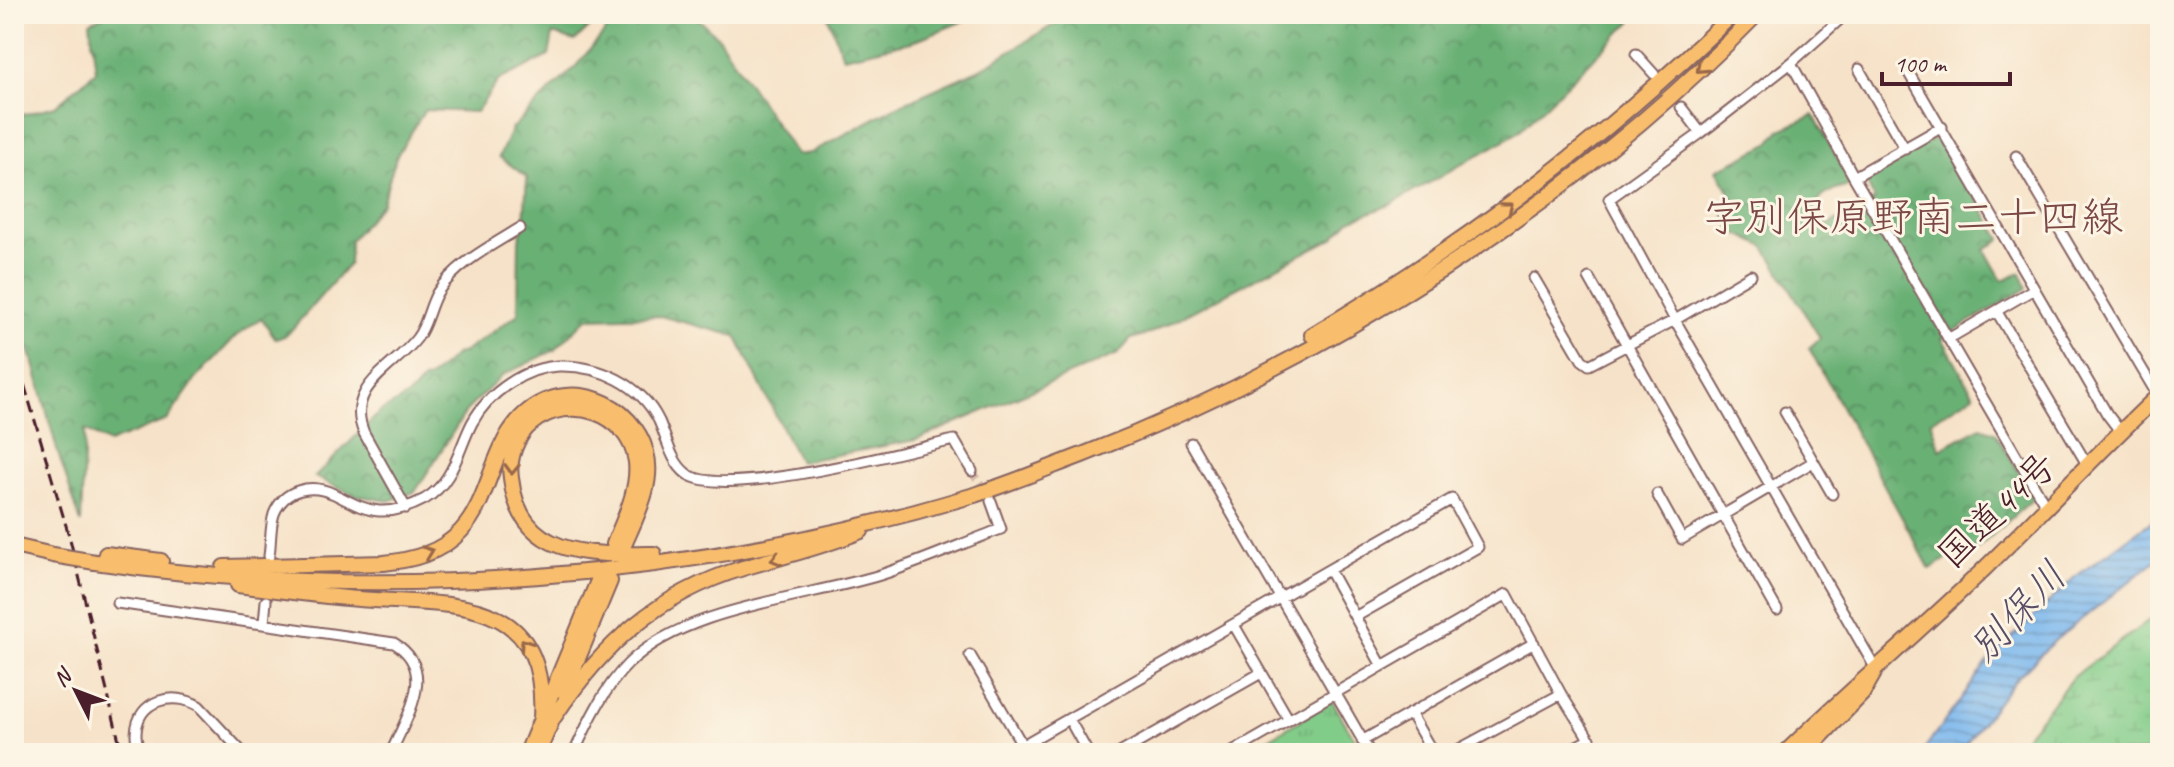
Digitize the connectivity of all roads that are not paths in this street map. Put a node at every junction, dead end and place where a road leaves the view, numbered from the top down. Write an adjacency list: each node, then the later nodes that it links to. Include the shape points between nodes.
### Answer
1 (1733, 14): 42 (highway, one-way to 1, via 811,527 971,487 1111,436 1236,378 1427,265 1501,212 1593,141)
2 (1757, 14): 37 (highway, one-way to 37, via 1593,162 1432,275 1343,328 1241,385 1115,442 974,495)
3 (1846, 14): 5 (street)
4 (1636, 54): 8 (street)
5 (1791, 63): 11 (street); 14 (street)
6 (1859, 69): 12 (street)
7 (1907, 70): 10 (street)
8 (1654, 74)
9 (1681, 107): 11 (street)
10 (1942, 127): 12 (street); 19 (street)
11 (1701, 133): 21 (street, via 1609,199)
12 (1905, 149): 14 (street)
13 (2016, 156): 24 (street)
14 (1854, 177): 22 (street)
15 (520, 228): 35 (street, via 448,280 417,339 371,381 360,406 359,423)
16 (1751, 275): 21 (street)
17 (1534, 278): 23 (street, via 1589,365)
18 (1589, 278): 23 (street)
19 (2034, 289): 20 (street); 26 (street)
20 (1997, 312): 22 (street); 29 (street)
21 (1675, 320): 23 (street); 31 (street)
22 (1948, 339): 36 (street)
23 (1627, 344): 38 (street)
24 (2159, 395): 26 (highway, 国道44号)
25 (1785, 412): 28 (street)
26 (2120, 431): 29 (highway, 国道44号)
27 (1191, 443): 49 (street)
28 (1813, 462): 31 (street); 33 (street)
29 (2088, 466): 36 (highway, 国道44号)
30 (972, 471): 35 (street, via 954,440 785,476 728,483 704,480 677,464 658,419 628,385 582,366 556,366 530,371 490,399 474,419 447,479)
31 (1771, 486): 38 (street); 59 (street)
32 (1657, 494): 38 (street, via 1682,539)
33 (1832, 494)
34 (991, 501): 75 (street, via 1001,529 879,575 768,601 661,640 629,663 605,693)
35 (406, 508): 43 (street, via 380,511 313,488 297,491 280,503 273,517)
36 (2047, 508): 59 (highway, 国道44号)
37 (902, 514): 48 (highway); 64 (highway, one-way to 64, via 683,592 639,621 598,658)
38 (1724, 514): 52 (street)
39 (14, 537): 41 (highway)
40 (14, 546): 41 (highway)
41 (52, 550): 44 (highway, bridge)
42 (654, 554): 45 (highway, one-way to 42, via 384,563 434,552 462,531 474,514 500,447 517,422 538,404 567,395 609,404 630,422 648,460 640,508 619,545 636,462 628,438 612,421 575,407 544,415 520,437 509,468 521,513 544,537 574,551); 48 (highway)
43 (269, 556)
44 (94, 557): 45 (highway); 46 (highway)
45 (212, 567): 48 (highway)
46 (133, 568): 48 (highway, via 390,581); 64 (highway, one-way to 46, via 541,678 527,644 516,631 474,608 357,599)
47 (1329, 570): 49 (street); 53 (street); 53 (street, via 1452,499 1472,535 1478,547)
48 (608, 573): 64 (highway)
49 (1281, 597): 55 (street); 61 (street)
50 (266, 601): 54 (street)
51 (117, 603): 54 (street)
52 (1777, 610)
53 (1355, 617): 58 (street)
54 (264, 623): 72 (street, via 379,639 404,649 419,684)
55 (1234, 625): 60 (street); 65 (street)
56 (1534, 643): 58 (street, via 1507,594); 62 (street); 63 (street)
57 (970, 655): 69 (street)
58 (1382, 666): 61 (street)
59 (1876, 669): 84 (highway, 国道44号); 85 (highway, 国道44号, via 1862,694)
60 (1261, 673): 66 (street); 77 (street)
61 (1336, 692): 66 (street); 68 (street)
62 (1561, 694): 67 (street); 81 (street)
63 (1410, 713): 68 (street); 80 (street)
64 (548, 718): 73 (highway); 74 (highway)
65 (1069, 719): 69 (street); 76 (street)
66 (1289, 720): 78 (street)
67 (1590, 739): 82 (street); 83 (street)
68 (1362, 741): 79 (street)
69 (1025, 749)
70 (139, 753): 71 (street, via 141,716 170,697 199,706)
71 (243, 753)
72 (391, 753)
73 (527, 753)
74 (538, 753)
75 (574, 753)
76 (1088, 753)
77 (1120, 753)
78 (1231, 753)
79 (1370, 753)
80 (1433, 753)
81 (1452, 753)
82 (1564, 753)
83 (1598, 753)
84 (1785, 753)
85 (1805, 753)

